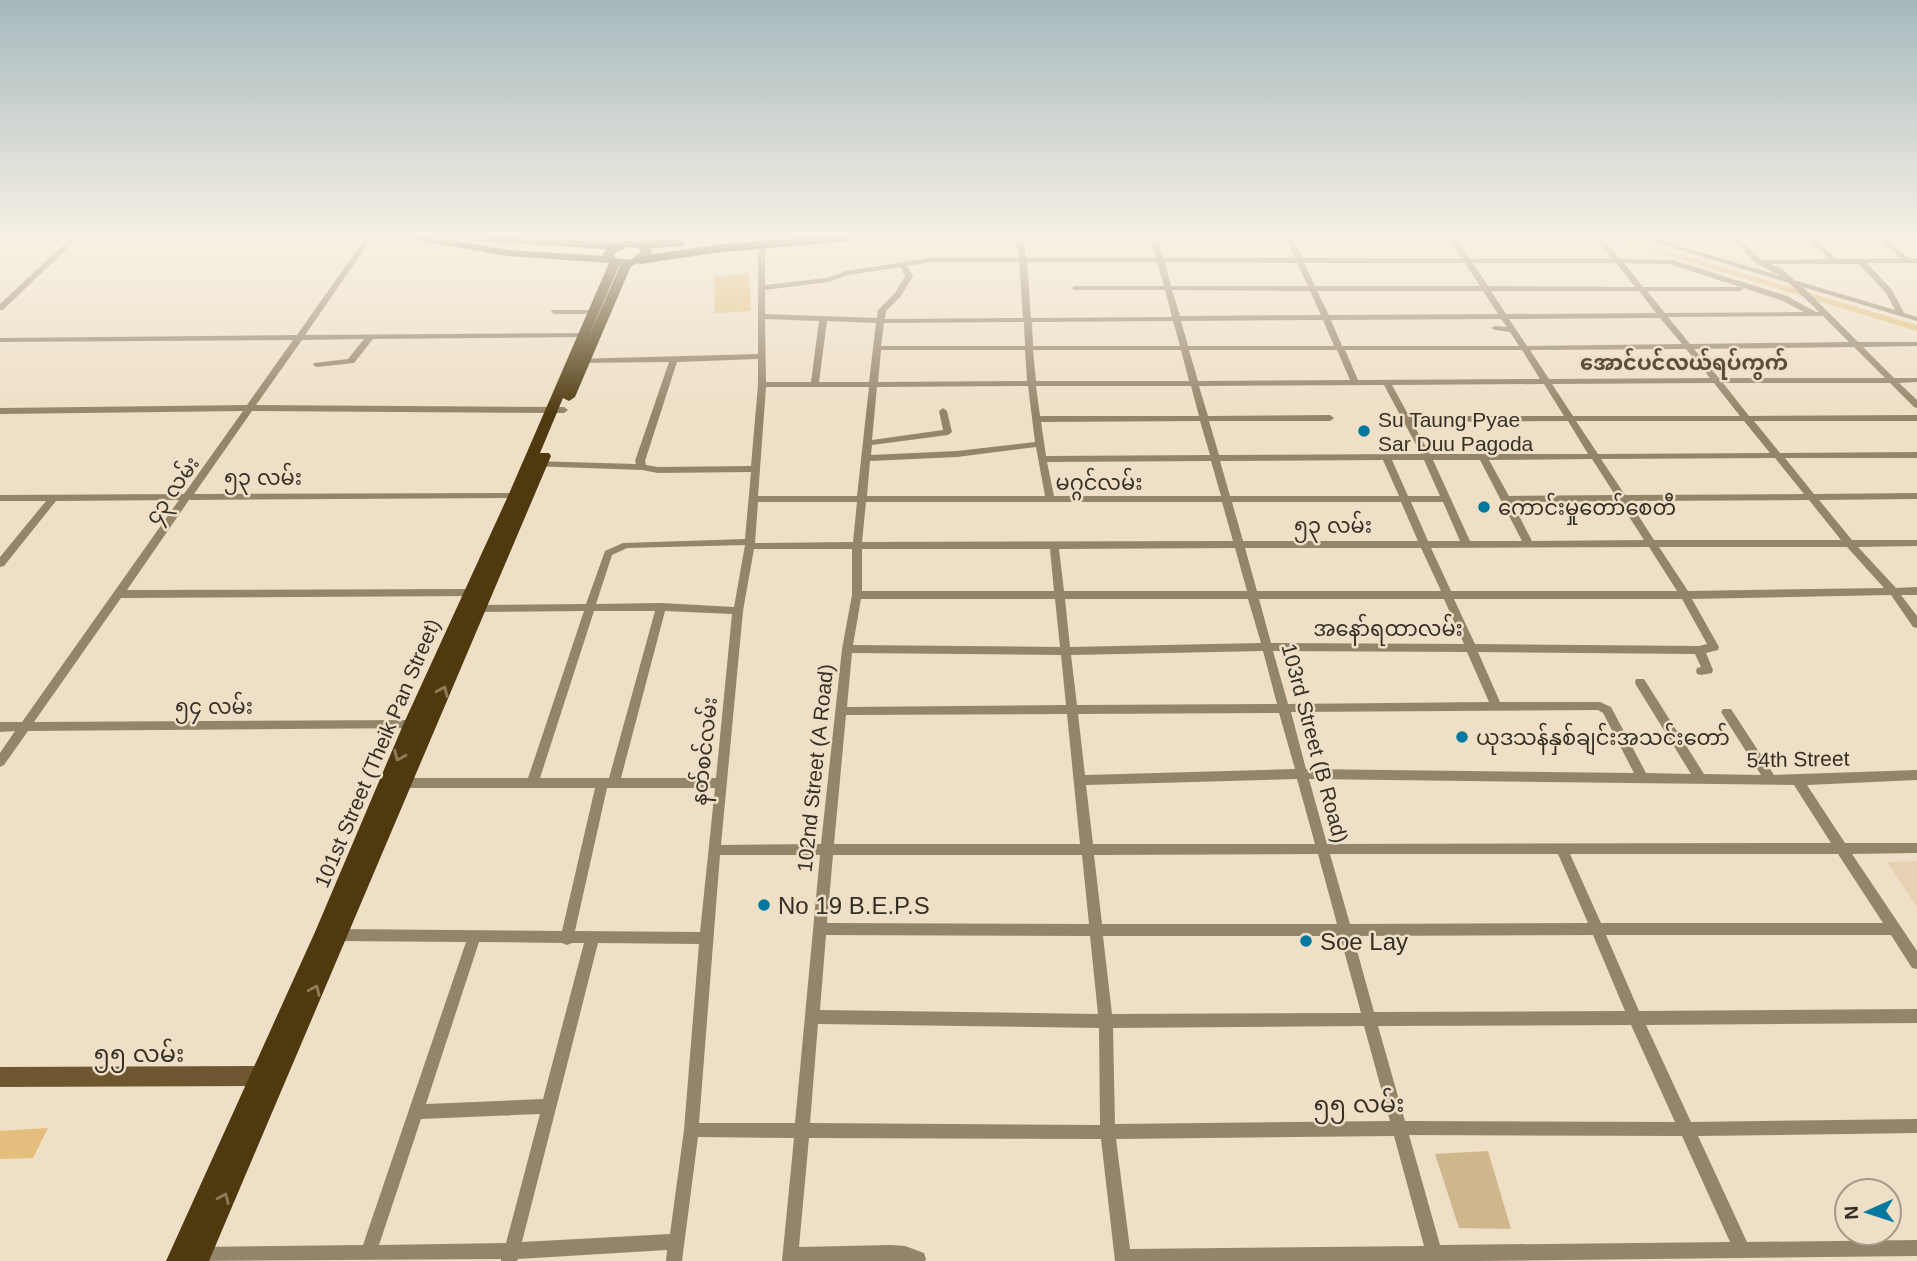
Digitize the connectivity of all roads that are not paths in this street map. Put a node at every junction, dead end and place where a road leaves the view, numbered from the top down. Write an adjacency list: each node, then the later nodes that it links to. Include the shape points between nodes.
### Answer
1 (14, 296): 16 (street)
2 (327, 296): 34 (street, ၄၃ လမ်း)
3 (603, 296): 19 (main road, 101st Street (Theik Pan Street))
4 (607, 296): 32 (main road, 101st Street (Theik Pan Street))
5 (762, 296): 22 (street, နတ်စင်လမ်း)
6 (897, 296): 29 (street, via 882,310)
7 (1027, 296): 28 (street)
8 (1171, 296): 26 (street, 103rd Street (B Road))
9 (1317, 296): 24 (street)
10 (1492, 296): 23 (street)
11 (1646, 296): 21 (street)
12 (1777, 296): 17 (street)
13 (1805, 296): 17 (street)
14 (1839, 296): 20 (street)
15 (1891, 296): 20 (street)
16 (0, 309)
17 (1818, 311): 21 (street); 37 (street)
18 (555, 312): 19 (street)
19 (593, 312): 32 (main road, 101st Street (Theik Pan Street))
20 (1901, 314): 27 (street)
21 (1662, 315): 23 (street); 41 (street)
22 (761, 316): 25 (street); 44 (street, နတ်စင်လမ်း)
23 (1504, 316): 24 (street); 31 (street)
24 (1326, 317): 26 (street); 40 (street)
25 (823, 318): 29 (street); 58 (street)
26 (1178, 318): 28 (street); 39 (street, 103rd Street (B Road))
27 (1917, 319)
28 (1029, 320): 29 (street); 38 (street)
29 (881, 321): 42 (street, 102nd Street (A Road))
30 (1495, 328): 31 (street)
31 (1512, 330): 43 (street)
32 (590, 335): 33 (street); 46 (main road, 101st Street (Theik Pan Street))
33 (371, 336): 34 (street); 47 (street, via 351,361)
34 (297, 337): 35 (street); 60 (street, ၄၃ လမ်း)
35 (0, 340)
36 (1917, 344): 37 (street)
37 (1857, 345): 41 (street); 48 (street)
38 (1029, 347): 39 (street); 42 (street); 56 (street)
39 (1185, 347): 40 (street); 53 (street, 103rd Street (B Road))
40 (1339, 347): 43 (street); 51 (street)
41 (1689, 347): 43 (street); 50 (street)
42 (877, 348): 55 (street, 102nd Street (A Road))
43 (1523, 348): 52 (street)
44 (762, 356): 45 (street); 57 (street, နတ်စင်လမ်း)
45 (674, 360): 46 (street); 83 (street, via 640,461)
46 (579, 361): 61 (main road, 101st Street (Theik Pan Street))
47 (317, 365)
48 (1892, 380): 49 (street); 50 (street); 59 (street)
49 (1917, 380)
50 (1716, 381): 52 (street); 66 (street)
51 (1354, 382): 53 (street); 54 (street)
52 (1546, 382): 54 (street); 70 (street)
53 (1194, 383): 56 (street); 64 (street, 103rd Street (B Road))
54 (1387, 383): 69 (street)
55 (873, 384): 56 (street); 58 (street); 71 (street, 102nd Street (A Road))
56 (1032, 384): 68 (street)
57 (762, 385): 58 (street); 84 (street, နတ်စင်လမ်း)
58 (815, 385)
59 (1917, 405)
60 (250, 408): 61 (street); 62 (street); 85 (street, ၄၃ လမ်း)
61 (558, 410): 82 (main road, 101st Street (Theik Pan Street))
62 (0, 411)
63 (943, 411): 71 (street, via 948,432)
64 (1205, 418): 65 (street); 68 (street); 75 (street, 103rd Street (B Road))
65 (1330, 418)
66 (1746, 418): 67 (street); 70 (street); 74 (street)
67 (1917, 418)
68 (1037, 419): 72 (street)
69 (1407, 419): 70 (street); 77 (street)
70 (1570, 420): 79 (street)
71 (867, 443): 80 (street, 102nd Street (A Road))
72 (1040, 444): 80 (street); 81 (street)
73 (1917, 454): 74 (street)
74 (1778, 456): 79 (street); 91 (street)
75 (1215, 457): 76 (street); 81 (street); 95 (street, 103rd Street (B Road))
76 (1386, 457): 77 (street); 96 (street)
77 (1427, 457): 78 (street); 97 (street)
78 (1483, 457): 79 (street); 98 (street)
79 (1594, 457): 88 (street)
80 (866, 458): 93 (street, 102nd Street (A Road))
81 (1042, 459): 94 (street)
82 (534, 465): 83 (street); 86 (main road, 101st Street (Theik Pan Street))
83 (642, 467): 84 (street)
84 (754, 469): 92 (street, နတ်စင်လမ်း)
85 (189, 496): 86 (street, ၅၃ လမ်း); 90 (street, ၅၃ လမ်း); 113 (street, ၄၃ လမ်း)
86 (521, 496): 118 (main road, 101st Street (Theik Pan Street))
87 (1917, 496): 91 (street)
88 (1620, 497): 91 (street); 98 (street); 104 (street)
89 (0, 498): 90 (street, ၅၃ လမ်း)
90 (53, 498): 109 (street)
91 (1812, 498): 99 (street)
92 (754, 499): 93 (street, မဂ္ဂင်လမ်း); 101 (street, နတ်စင်လမ်း)
93 (862, 499): 94 (street, မဂ္ဂင်လမ်း); 108 (street, 102nd Street (A Road))
94 (1050, 499): 95 (street, မဂ္ဂင်လမ်း)
95 (1226, 499): 96 (street, မဂ္ဂင်လမ်း); 106 (street, 103rd Street (B Road))
96 (1404, 499): 97 (street, မဂ္ဂင်လမ်း); 102 (street)
97 (1444, 499): 107 (street)
98 (1506, 499): 103 (street)
99 (1849, 543): 100 (street, ၅၃ လမ်း); 104 (street, ၅၃ လမ်း); 110 (street)
100 (1917, 543)
101 (750, 544): 108 (street, ၅၃ လမ်း); 120 (street, ၅၃ လမ်း, via 619,546 604,558); 121 (street, နတ်စင်လမ်း)
102 (1425, 544): 106 (street, ၅၃ လမ်း); 107 (street, ၅၃ လမ်း); 112 (street)
103 (1530, 544): 104 (street, ၅၃ လမ်း); 107 (street, ၅၃ လမ်း)
104 (1650, 544): 116 (street)
105 (1054, 545): 106 (street, ၅၃ လမ်း); 108 (street, ၅၃ လမ်း); 115 (street)
106 (1239, 545): 114 (street, 103rd Street (B Road))
107 (1467, 545)
108 (857, 546): 117 (street, 102nd Street (A Road))
109 (0, 564)
110 (1893, 591): 111 (street); 116 (street); 122 (street)
111 (1917, 591)
112 (1447, 593): 114 (street); 116 (street); 124 (street)
113 (119, 594): 118 (street); 137 (street, ၄၃ လမ်း)
114 (1253, 594): 115 (street); 123 (street, 103rd Street (B Road))
115 (1060, 595): 117 (street); 127 (street)
116 (1685, 595): 126 (street, အနော်ရထာလမ်း, via 1714,643 1712,649)
117 (857, 596): 125 (street, 102nd Street (A Road))
118 (472, 603): 120 (street); 135 (main road, 101st Street (Theik Pan Street))
119 (661, 607): 120 (street); 121 (street); 149 (street)
120 (590, 608): 147 (street, ၅၃ လမ်း)
121 (738, 611): 148 (street, နတ်စင်လမ်း)
122 (1917, 624)
123 (1267, 647): 124 (street, အနော်ရထာလမ်း); 127 (street, အနော်ရထာလမ်း); 131 (street, 103rd Street (B Road))
124 (1472, 648): 126 (street, အနော်ရထာလမ်း); 130 (street)
125 (847, 649): 127 (street, အနော်ရထာလမ်း); 133 (street, 102nd Street (A Road))
126 (1699, 650): 128 (street, via 1707,670)
127 (1064, 651): 132 (street)
128 (1701, 671)
129 (1640, 682): 142 (street)
130 (1497, 707): 131 (street); 141 (street, via 1604,707)
131 (1284, 708): 132 (street); 139 (street, 103rd Street (B Road))
132 (1070, 710): 133 (street); 143 (street)
133 (841, 711): 156 (street, 102nd Street (A Road))
134 (1727, 712): 144 (street)
135 (420, 725): 137 (street, ၅၄ လမ်း); 146 (main road, 101st Street (Theik Pan Street))
136 (0, 727): 137 (street, ၅၄ လမ်း)
137 (24, 727): 138 (street, ၄၃ လမ်း)
138 (0, 762)
139 (1302, 774): 141 (street, 54th Street); 143 (street, 54th Street); 155 (street, 103rd Street (B Road))
140 (1917, 775): 145 (street, 54th Street)
141 (1643, 778): 142 (street, 54th Street)
142 (1701, 779): 144 (street, 54th Street)
143 (1080, 780): 154 (street)
144 (1771, 780): 145 (street, 54th Street)
145 (1797, 780): 150 (street)
146 (396, 783): 147 (street); 162 (main road, 101st Street (Theik Pan Street))
147 (532, 783): 149 (street)
148 (722, 783): 149 (street); 153 (street, နတ်စင်လမ်း)
149 (608, 784): 164 (street)
150 (1842, 848): 151 (street); 152 (street); 160 (street)
151 (1917, 848)
152 (1562, 849): 155 (street); 159 (street)
153 (715, 850): 156 (street); 166 (street, နတ်စင်လမ်း)
154 (1085, 850): 155 (street); 156 (street); 161 (street)
155 (1323, 850): 157 (street, 103rd Street (B Road))
156 (827, 851): 158 (street, 102nd Street (A Road))
157 (1345, 928): 159 (street); 161 (street); 171 (street, 103rd Street (B Road))
158 (821, 929): 161 (street); 169 (street, 102nd Street (A Road))
159 (1596, 929): 160 (street); 170 (street)
160 (1895, 929): 167 (street)
161 (1094, 931): 172 (street)
162 (331, 935): 163 (street); 173 (main road, 101st Street (Theik Pan Street))
163 (474, 937): 164 (street); 176 (street)
164 (567, 939): 165 (street)
165 (592, 939): 166 (street); 175 (street)
166 (706, 939): 180 (street, နတ်စင်လမ်း)
167 (1917, 963)
168 (1917, 1016): 170 (street)
169 (814, 1017): 172 (street); 181 (street, 102nd Street (A Road))
170 (1635, 1017): 171 (street); 179 (street)
171 (1369, 1018): 172 (street); 178 (street, 103rd Street (B Road))
172 (1105, 1021): 182 (street)
173 (269, 1076): 174 (main road, ၅၅ လမ်း); 189 (main road, 101st Street (Theik Pan Street))
174 (0, 1077)
175 (549, 1106): 176 (street); 186 (street)
176 (416, 1112): 187 (street)
177 (1917, 1126): 179 (street, ၅၅ လမ်း)
178 (1400, 1128): 179 (street, ၅၅ လမ်း); 182 (street, ၅၅ လမ်း); 188 (street, 103rd Street (B Road))
179 (1688, 1129): 185 (street)
180 (691, 1130): 181 (street, ၅၅ လမ်း); 183 (street, နတ်စင်လမ်း)
181 (802, 1131): 182 (street, ၅၅ လမ်း); 190 (street, 102nd Street (A Road))
182 (1108, 1132): 192 (street)
183 (677, 1242): 186 (street); 193 (street, နတ်စင်လမ်း)
184 (1917, 1248): 185 (street)
185 (1742, 1250): 188 (street)
186 (510, 1256): 187 (street)
187 (367, 1257): 189 (street)
188 (1435, 1257): 192 (street)
189 (189, 1258)
190 (791, 1258): 191 (street, via 898,1254)
191 (918, 1259)
192 (1123, 1259)
193 (674, 1261)

